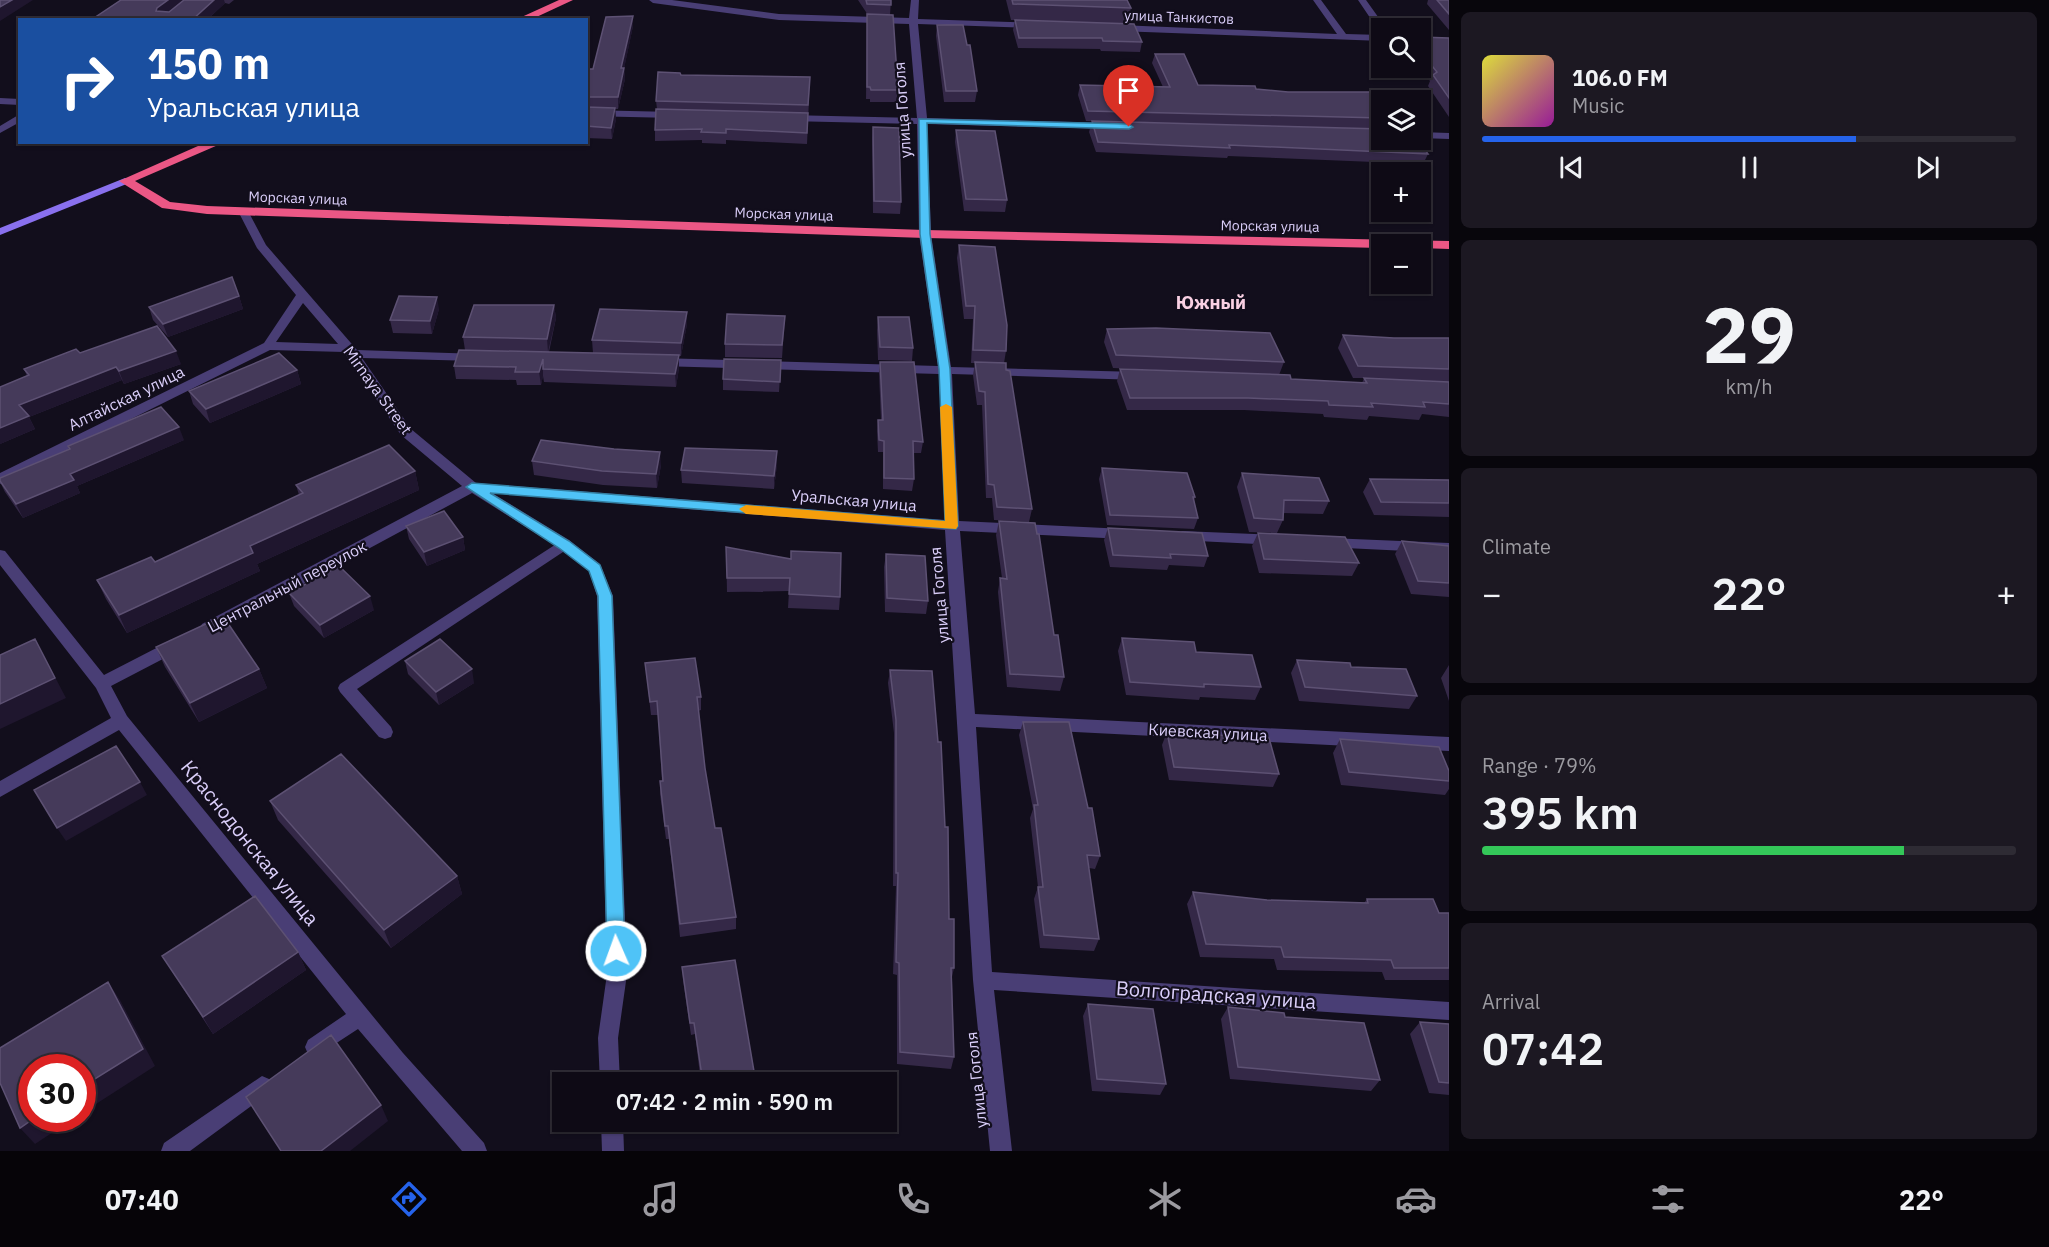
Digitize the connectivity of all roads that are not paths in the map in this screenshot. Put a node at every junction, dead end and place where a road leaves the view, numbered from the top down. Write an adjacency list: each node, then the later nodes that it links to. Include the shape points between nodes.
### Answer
1 (568, 0): 6 (highway)
2 (653, 0): 8 (street, via 778,17)
3 (915, 0): 8 (street, улица Гоголя)
4 (1317, 0): 11 (street)
5 (1362, 0): 7 (street)
6 (525, 18)
7 (1374, 18)
8 (913, 21): 9 (street); 19 (street, улица Гоголя)
9 (1045, 26)
10 (1105, 28): 11 (street, улица Танкистов)
11 (1344, 37): 12 (street, улица Танкистов)
12 (1371, 38)
13 (0, 101): 14 (street)
14 (18, 102)
15 (588, 113): 16 (street)
16 (682, 115)
17 (778, 117): 19 (street)
18 (18, 118): 21 (street)
19 (922, 120): 20 (street); 30 (street, улица Гоголя)
20 (1122, 126)
21 (0, 130)
22 (1431, 135): 23 (street)
23 (1449, 136)
24 (214, 144): 25 (highway)
25 (125, 181): 26 (highway, Морская улица, via 167,205); 28 (street)
26 (243, 211): 30 (highway, Морская улица); 32 (street, Mirnaya Street, via 261,246)
27 (0, 226): 28 (street)
28 (14, 226): 29 (street)
29 (0, 232)
30 (925, 234): 31 (highway, Морская улица); 37 (street, улица Гоголя)
31 (1449, 245)
32 (302, 295): 33 (street); 34 (street, Mirnaya Street)
33 (268, 346): 34 (street); 39 (street, Алтайская улица)
34 (351, 351): 35 (street); 40 (street, Mirnaya Street, via 406,432)
35 (495, 358)
36 (649, 361): 37 (street)
37 (945, 369): 38 (street); 41 (street, улица Гоголя)
38 (1156, 377)
39 (0, 479)
40 (472, 487): 41 (street, Уральская улица); 46 (street, Mirnaya Street); 49 (street, Центральный переулок)
41 (952, 526): 42 (street, Уральская улица); 50 (street, улица Гоголя)
42 (1141, 534)
43 (1165, 535): 44 (street)
44 (1295, 541)
45 (1319, 542): 47 (street)
46 (564, 544): 52 (street, via 346,688); 59 (street, Mirnaya Street, via 595,568 605,596 617,974 608,1038)
47 (1449, 548)
48 (0, 555): 49 (street, Краснодонская улица)
49 (102, 684): 51 (street, Краснодонская улица)
50 (967, 720): 53 (street, Киевская улица); 55 (street, улица Гоголя)
51 (122, 721): 54 (street); 57 (street, Краснодонская улица)
52 (385, 732)
53 (1449, 744)
54 (0, 790)
55 (983, 980): 56 (street, Волгоградская улица); 65 (street, улица Гоголя)
56 (1449, 1011)
57 (361, 1015): 58 (street); 63 (street, Краснодонская улица)
58 (295, 1062)
59 (610, 1072)
60 (276, 1076): 62 (street)
61 (612, 1132): 64 (street)
62 (172, 1151)
63 (476, 1151)
64 (613, 1151)
65 (1001, 1151)

